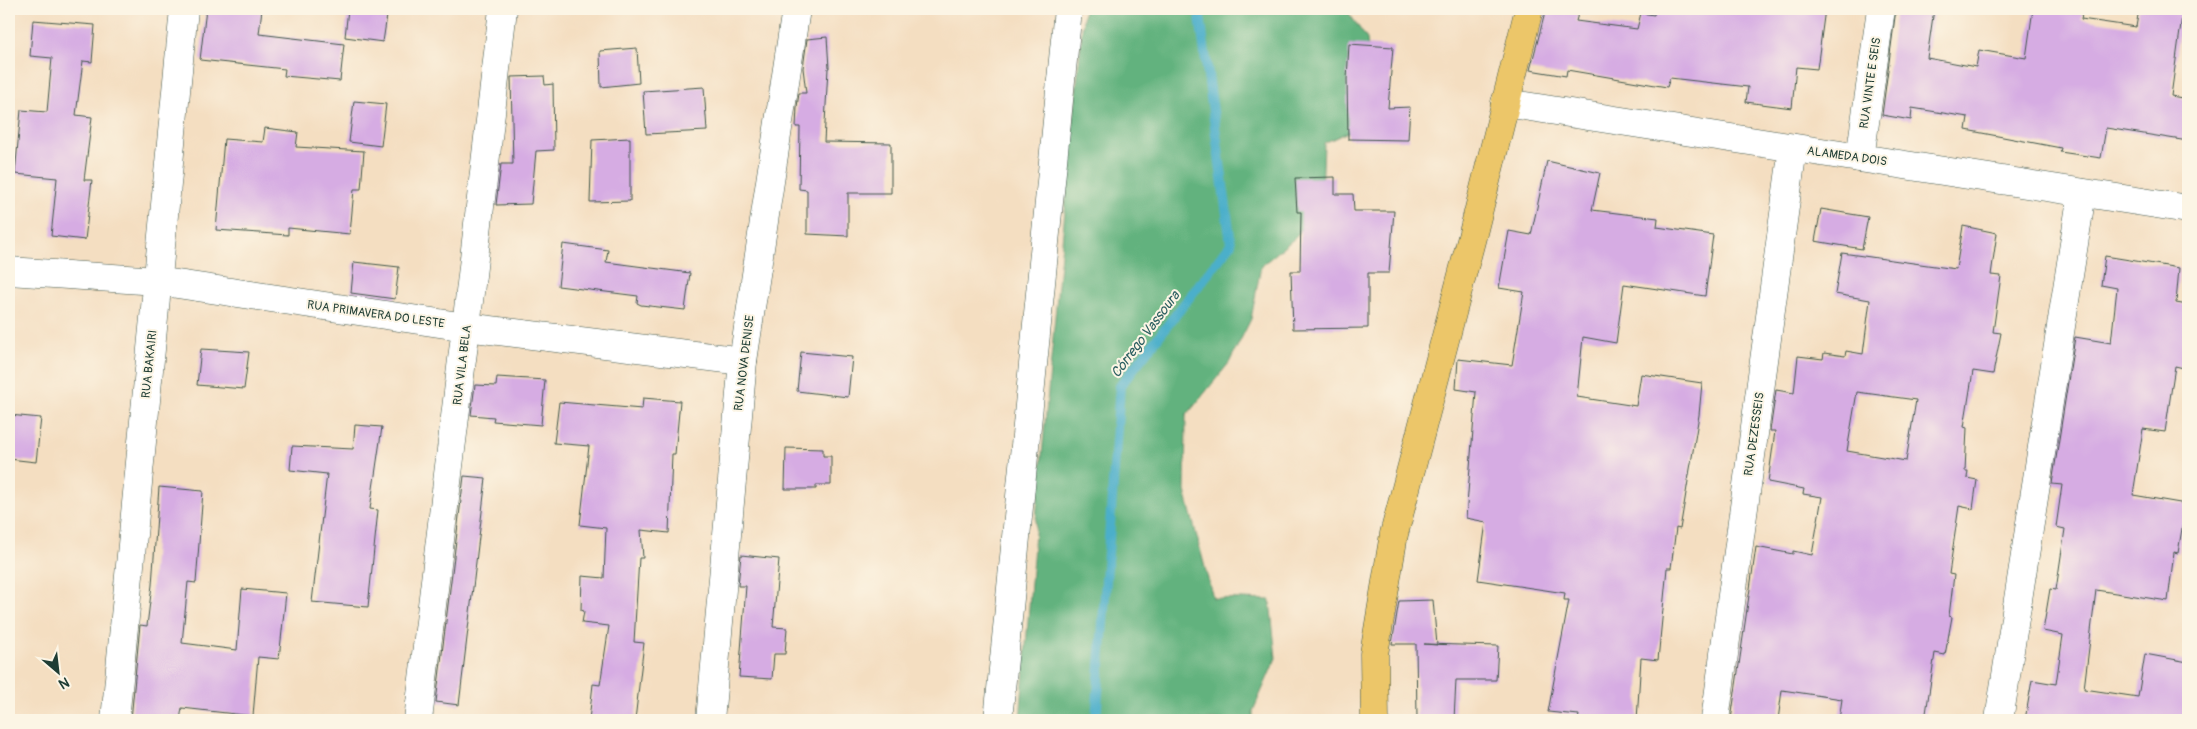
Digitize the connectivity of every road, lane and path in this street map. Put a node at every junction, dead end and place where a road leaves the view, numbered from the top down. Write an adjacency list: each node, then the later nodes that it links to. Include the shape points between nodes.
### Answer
1 (184, 9): 13 (street, RUA BAKAIRI)
2 (503, 9): 14 (street, RUA VILA BELA)
3 (796, 9): 15 (street, RUA NOVA DENISE)
4 (1068, 9): 19 (street)
5 (1529, 9): 7 (main road)
6 (1881, 9): 9 (street, RUA VINTE E SEIS)
7 (1505, 103): 8 (street, ALAMEDA DOIS); 20 (main road, via 1394,534 1374,654)
8 (1793, 148): 9 (street, ALAMEDA DOIS); 21 (street, RUA DEZESSEIS)
9 (1860, 158): 10 (street, ALAMEDA DOIS)
10 (2082, 193): 11 (street, ALAMEDA DOIS); 22 (street)
11 (2188, 210)
12 (9, 271): 13 (street, RUA PRIMAVERA DO LESTE)
13 (157, 282): 14 (street, RUA PRIMAVERA DO LESTE); 16 (street, RUA BAKAIRI)
14 (466, 327): 15 (street, RUA PRIMAVERA DO LESTE); 17 (street, RUA VILA BELA)
15 (743, 361): 18 (street, RUA NOVA DENISE)
16 (115, 720)
17 (418, 720)
18 (710, 720)
19 (998, 720)
20 (1375, 720)
21 (1715, 720)
22 (1998, 720)

